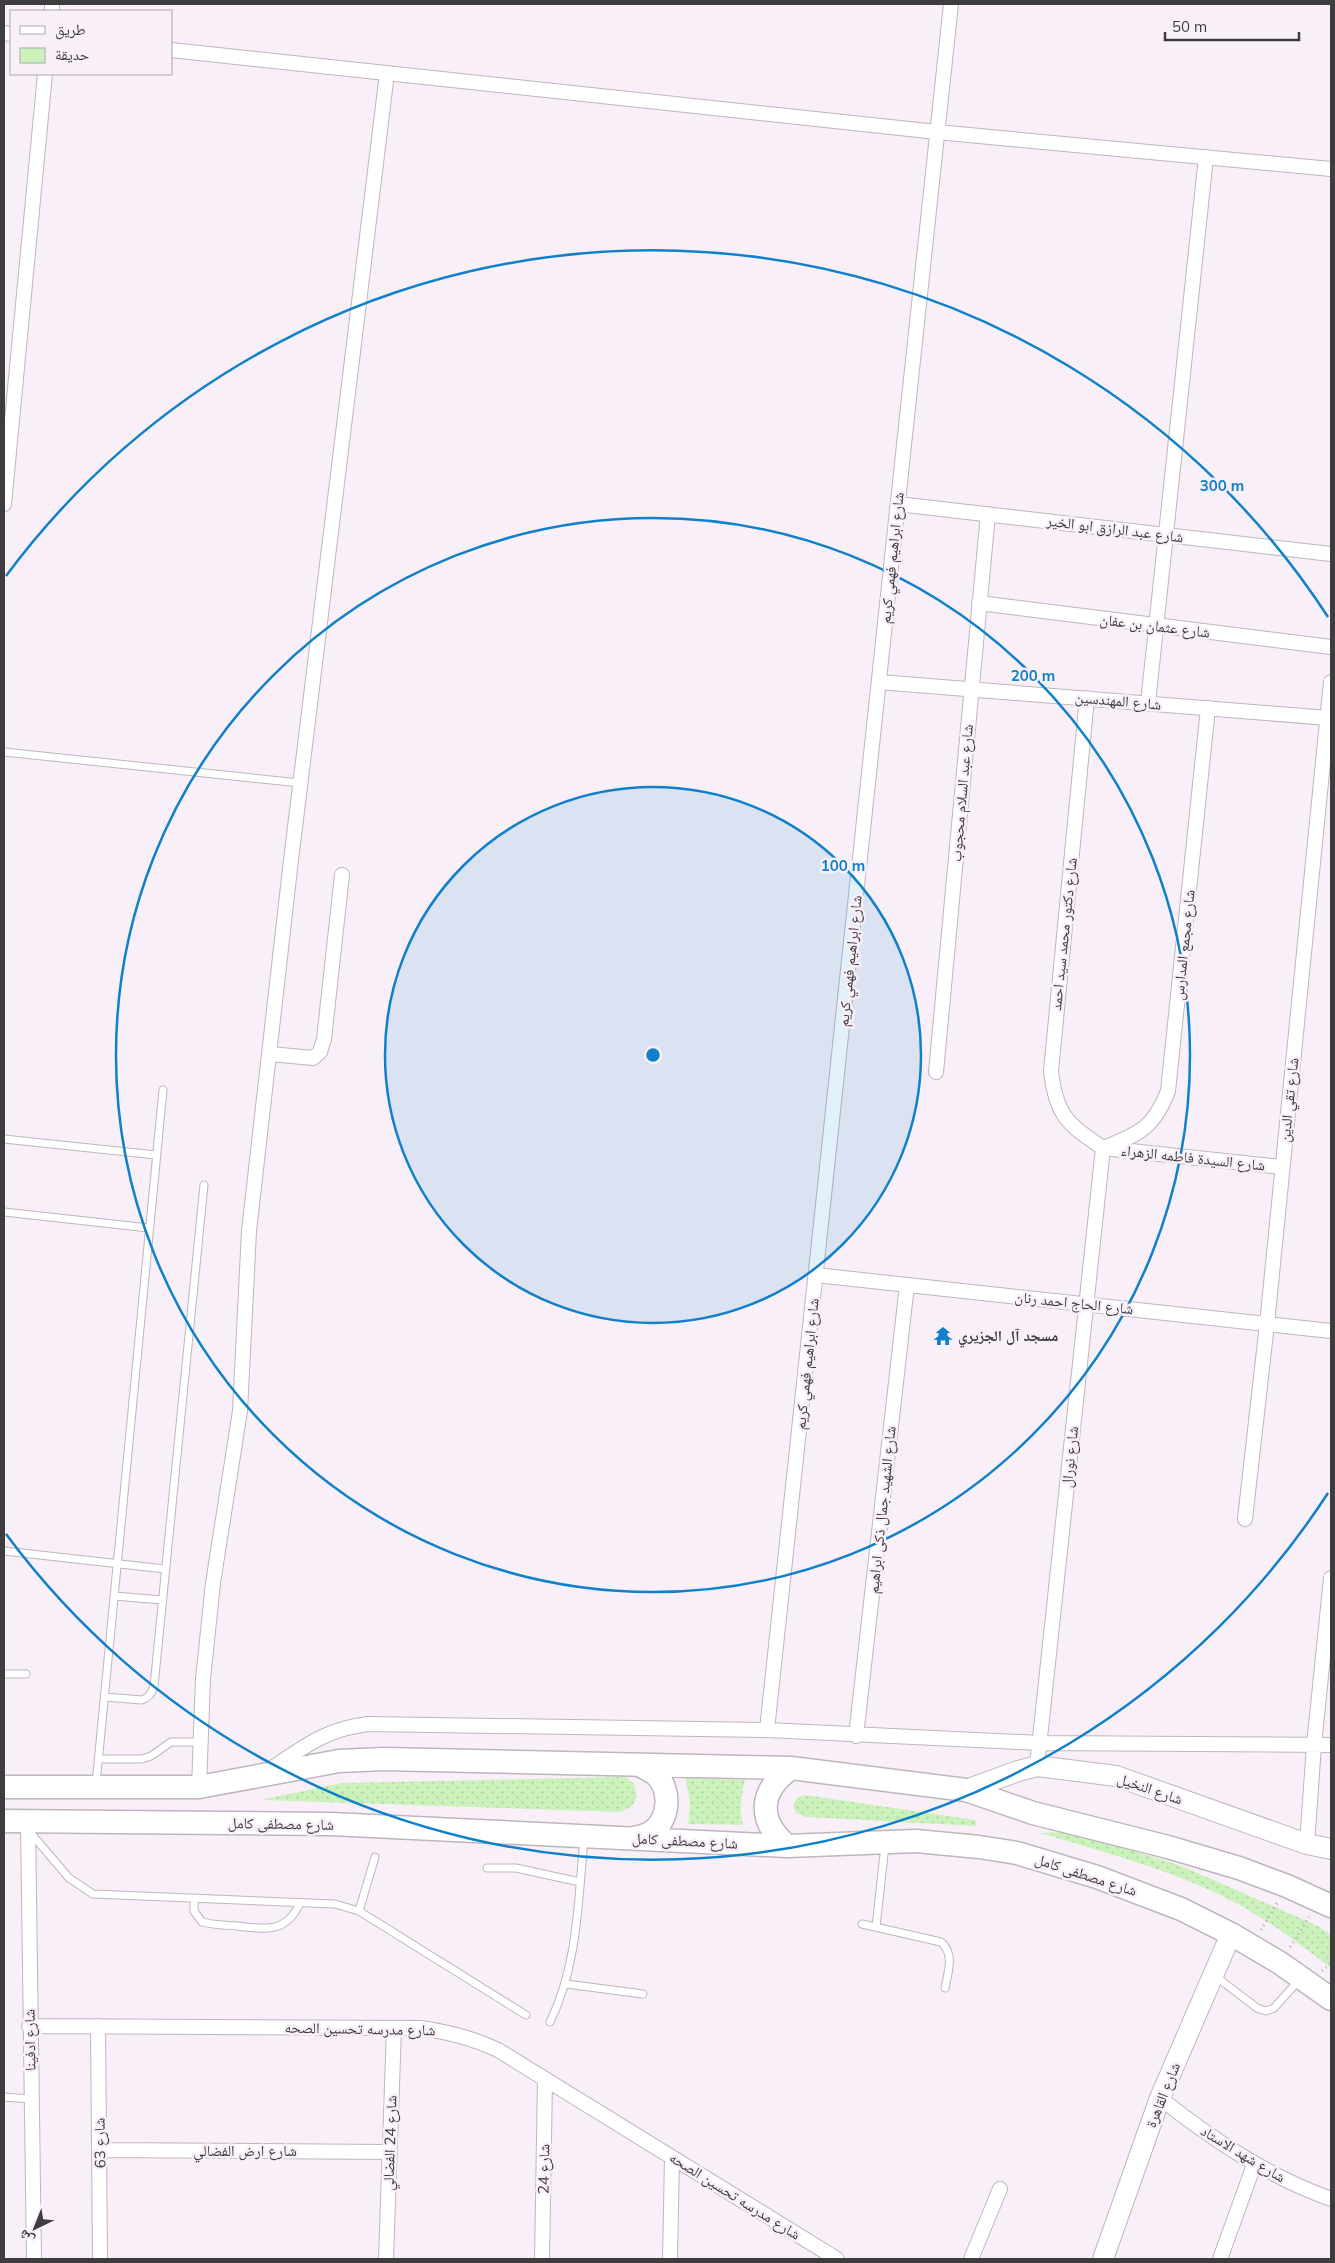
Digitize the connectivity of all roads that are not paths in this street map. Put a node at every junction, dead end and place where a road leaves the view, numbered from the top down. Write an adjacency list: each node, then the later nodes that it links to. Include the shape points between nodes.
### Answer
1 (951, 4): 5 (street, شارع ابراهيم فهمي كريم)
2 (172, 50): 3 (street)
3 (387, 73): 5 (street); 24 (street)
4 (45, 75): 8 (street)
5 (937, 132): 6 (street); 9 (street, شارع ابراهيم فهمي كريم)
6 (1206, 157): 7 (street); 11 (street)
7 (1331, 169)
8 (4, 504)
9 (898, 504): 10 (street, شارع عبد الرازق ابو الخير); 16 (street, شارع ابراهيم فهمي كريم)
10 (988, 514): 11 (street, شارع عبد الرازق ابو الخير); 13 (street, شارع عبد السلام محجوب)
11 (1166, 535): 12 (street, شارع عبد الرازق ابو الخير); 14 (street)
12 (1331, 554)
13 (980, 604): 14 (street, شارع عثمان بن عفان); 18 (street, شارع عبد السلام محجوب)
14 (1156, 626): 15 (street, شارع عثمان بن عفان); 20 (street)
15 (1331, 648)
16 (879, 682): 18 (street, شارع المهندسين); 36 (street, شارع ابراهيم فهمي كريم)
17 (1331, 682): 22 (street, شارع تقي الدين)
18 (972, 689): 19 (street, شارع المهندسين); 27 (street, شارع عبد السلام محجوب)
19 (1087, 698): 20 (street, شارع المهندسين); 30 (street, شارع دكتور محمد سيد احمد, via 1051,1071 1053,1095 1064,1117)
20 (1148, 703): 21 (street, شارع المهندسين)
21 (1208, 708): 22 (street, شارع المهندسين); 30 (street, شارع مجمع المدارس, via 1168,1091 1160,1112 1145,1129)
22 (1328, 718): 32 (street, شارع تقي الدين)
23 (4, 752): 24 (lane)
24 (300, 783): 26 (street)
25 (342, 876): 26 (street, via 320,1052 313,1058)
26 (270, 1054): 53 (street, via 249,1231 240,1412 213,1583)
27 (936, 1072)
28 (163, 1090): 31 (lane)
29 (4, 1139): 31 (lane)
30 (1103, 1148): 32 (street, شارع السيدة فاطمه الزهراء); 38 (street, شارع نورال)
31 (156, 1155): 35 (lane)
32 (1282, 1167): 39 (street, شارع تقي الدين)
33 (204, 1186): 44 (lane)
34 (4, 1212): 35 (lane)
35 (150, 1228): 43 (lane)
36 (816, 1275): 37 (street, شارع الحاج احمد رنان); 51 (street, شارع ابراهيم فهمي كريم)
37 (907, 1285): 38 (street, شارع الحاج احمد رنان); 52 (street, شارع الشهيد جمال ذكى ابراهيم)
38 (1086, 1304): 39 (street, شارع الحاج احمد رنان); 54 (street, شارع نورال)
39 (1267, 1324): 40 (street, شارع الحاج احمد رنان); 41 (street, شارع تقي الدين)
40 (1331, 1331)
41 (1245, 1519)
42 (4, 1551): 43 (lane)
43 (117, 1564): 44 (lane); 46 (lane)
44 (166, 1569): 47 (lane)
45 (1331, 1578): 55 (street)
46 (114, 1596): 47 (lane); 50 (lane)
47 (162, 1600): 50 (lane, via 152,1693 142,1700)
48 (4, 1674): 49 (lane)
49 (26, 1674)
50 (105, 1697): 57 (lane)
51 (767, 1730): 52 (street); 61 (street, via 368,1724 330,1732)
52 (856, 1736): 54 (street)
53 (201, 1742): 57 (lane, via 171,1742 142,1759); 64 (street)
54 (1040, 1743): 55 (street); 59 (street, شارع نورال)
55 (1314, 1745): 56 (street); 71 (street)
56 (1331, 1745)
57 (99, 1759): 63 (lane)
58 (640, 1766): 60 (main road); 61 (main road, via 383,1759 339,1761); 69 (main road, via 655,1774 665,1788 667,1805 662,1821 650,1833)
59 (1037, 1766): 65 (main road, شارع النخيل); 71 (main road, شارع النخيل, via 1116,1776)
60 (791, 1768): 65 (main road); 72 (main road, via 769,1790 765,1806 767,1821)
61 (260, 1776): 64 (main road)
62 (4, 1787): 63 (main road)
63 (96, 1787): 64 (main road)
64 (199, 1787)
65 (966, 1790): 78 (main road, via 1033,1813 1204,1857)
66 (4, 1821): 67 (main road, شارع مصطفى كامل)
67 (28, 1826): 68 (main road, شارع مصطفى كامل, via 331,1824); 77 (lane, via 70,1878 93,1894); 92 (street, شارع ادفينا)
68 (584, 1836): 69 (main road, شارع مصطفى كامل); 76 (lane)
69 (634, 1838): 72 (main road, شارع مصطفى كامل)
70 (885, 1842): 72 (main road, شارع مصطفى كامل); 82 (lane); 83 (main road, شارع مصطفى كامل, via 916,1841 1017,1853 1136,1891)
71 (1307, 1844): 73 (main road, شارع النخيل)
72 (787, 1846)
73 (1331, 1849)
74 (375, 1857): 80 (lane)
75 (487, 1868): 76 (lane, via 516,1868)
76 (580, 1882): 86 (lane)
77 (194, 1899): 79 (lane); 79 (lane, via 194,1911 202,1922 266,1929 287,1922)
78 (1326, 1903)
79 (300, 1904): 80 (lane, via 335,1904)
80 (359, 1911): 90 (lane)
81 (862, 1924): 82 (lane)
82 (876, 1927): 87 (lane, via 941,1942 948,1948 950,1958)
83 (1231, 1934): 84 (main road, شارع القاهرة); 85 (main road, شارع مصطفى كامل)
84 (1214, 1975): 85 (lane, via 1257,2008 1266,2011 1274,2008); 97 (main road, شارع القاهرة)
85 (1301, 1978): 89 (main road, شارع مصطفى كامل)
86 (566, 1984): 88 (lane); 91 (lane)
87 (945, 1988)
88 (643, 1994)
89 (1331, 1999)
90 (526, 2015)
91 (550, 2022)
92 (29, 2026): 93 (street, شارع مدرسه تحسين الصحه); 98 (street, شارع ادفينا)
93 (98, 2026): 94 (street, شارع مدرسه تحسين الصحه); 99 (street, شارع 63)
94 (394, 2028): 95 (street, شارع مدرسه تحسين الصحه, via 420,2028 473,2039 498,2050); 100 (street, شارع 24 الفضالي)
95 (545, 2079): 101 (street, شارع مدرسه تحسين الصحه); 108 (street, شارع 24)
96 (4, 2097): 98 (lane)
97 (1160, 2098): 102 (street, شارع شهد الاستاد, via 1205,2134); 112 (main road, شارع القاهرة)
98 (30, 2099): 105 (street, شارع ادفينا)
99 (100, 2150): 100 (street, شارع ارض الفضالي); 106 (street, شارع 63)
100 (389, 2152): 107 (street, شارع 24 الفضالي)
101 (672, 2157): 109 (street); 110 (street, شارع مدرسه تحسين الصحه)
102 (1254, 2165): 104 (street, شارع شهد الاستاد); 113 (street)
103 (1000, 2189): 111 (street)
104 (1331, 2199)
105 (34, 2259)
106 (100, 2259)
107 (386, 2259)
108 (542, 2259)
109 (670, 2259)
110 (837, 2259)
111 (971, 2259)
112 (1103, 2259)
113 (1220, 2259)

